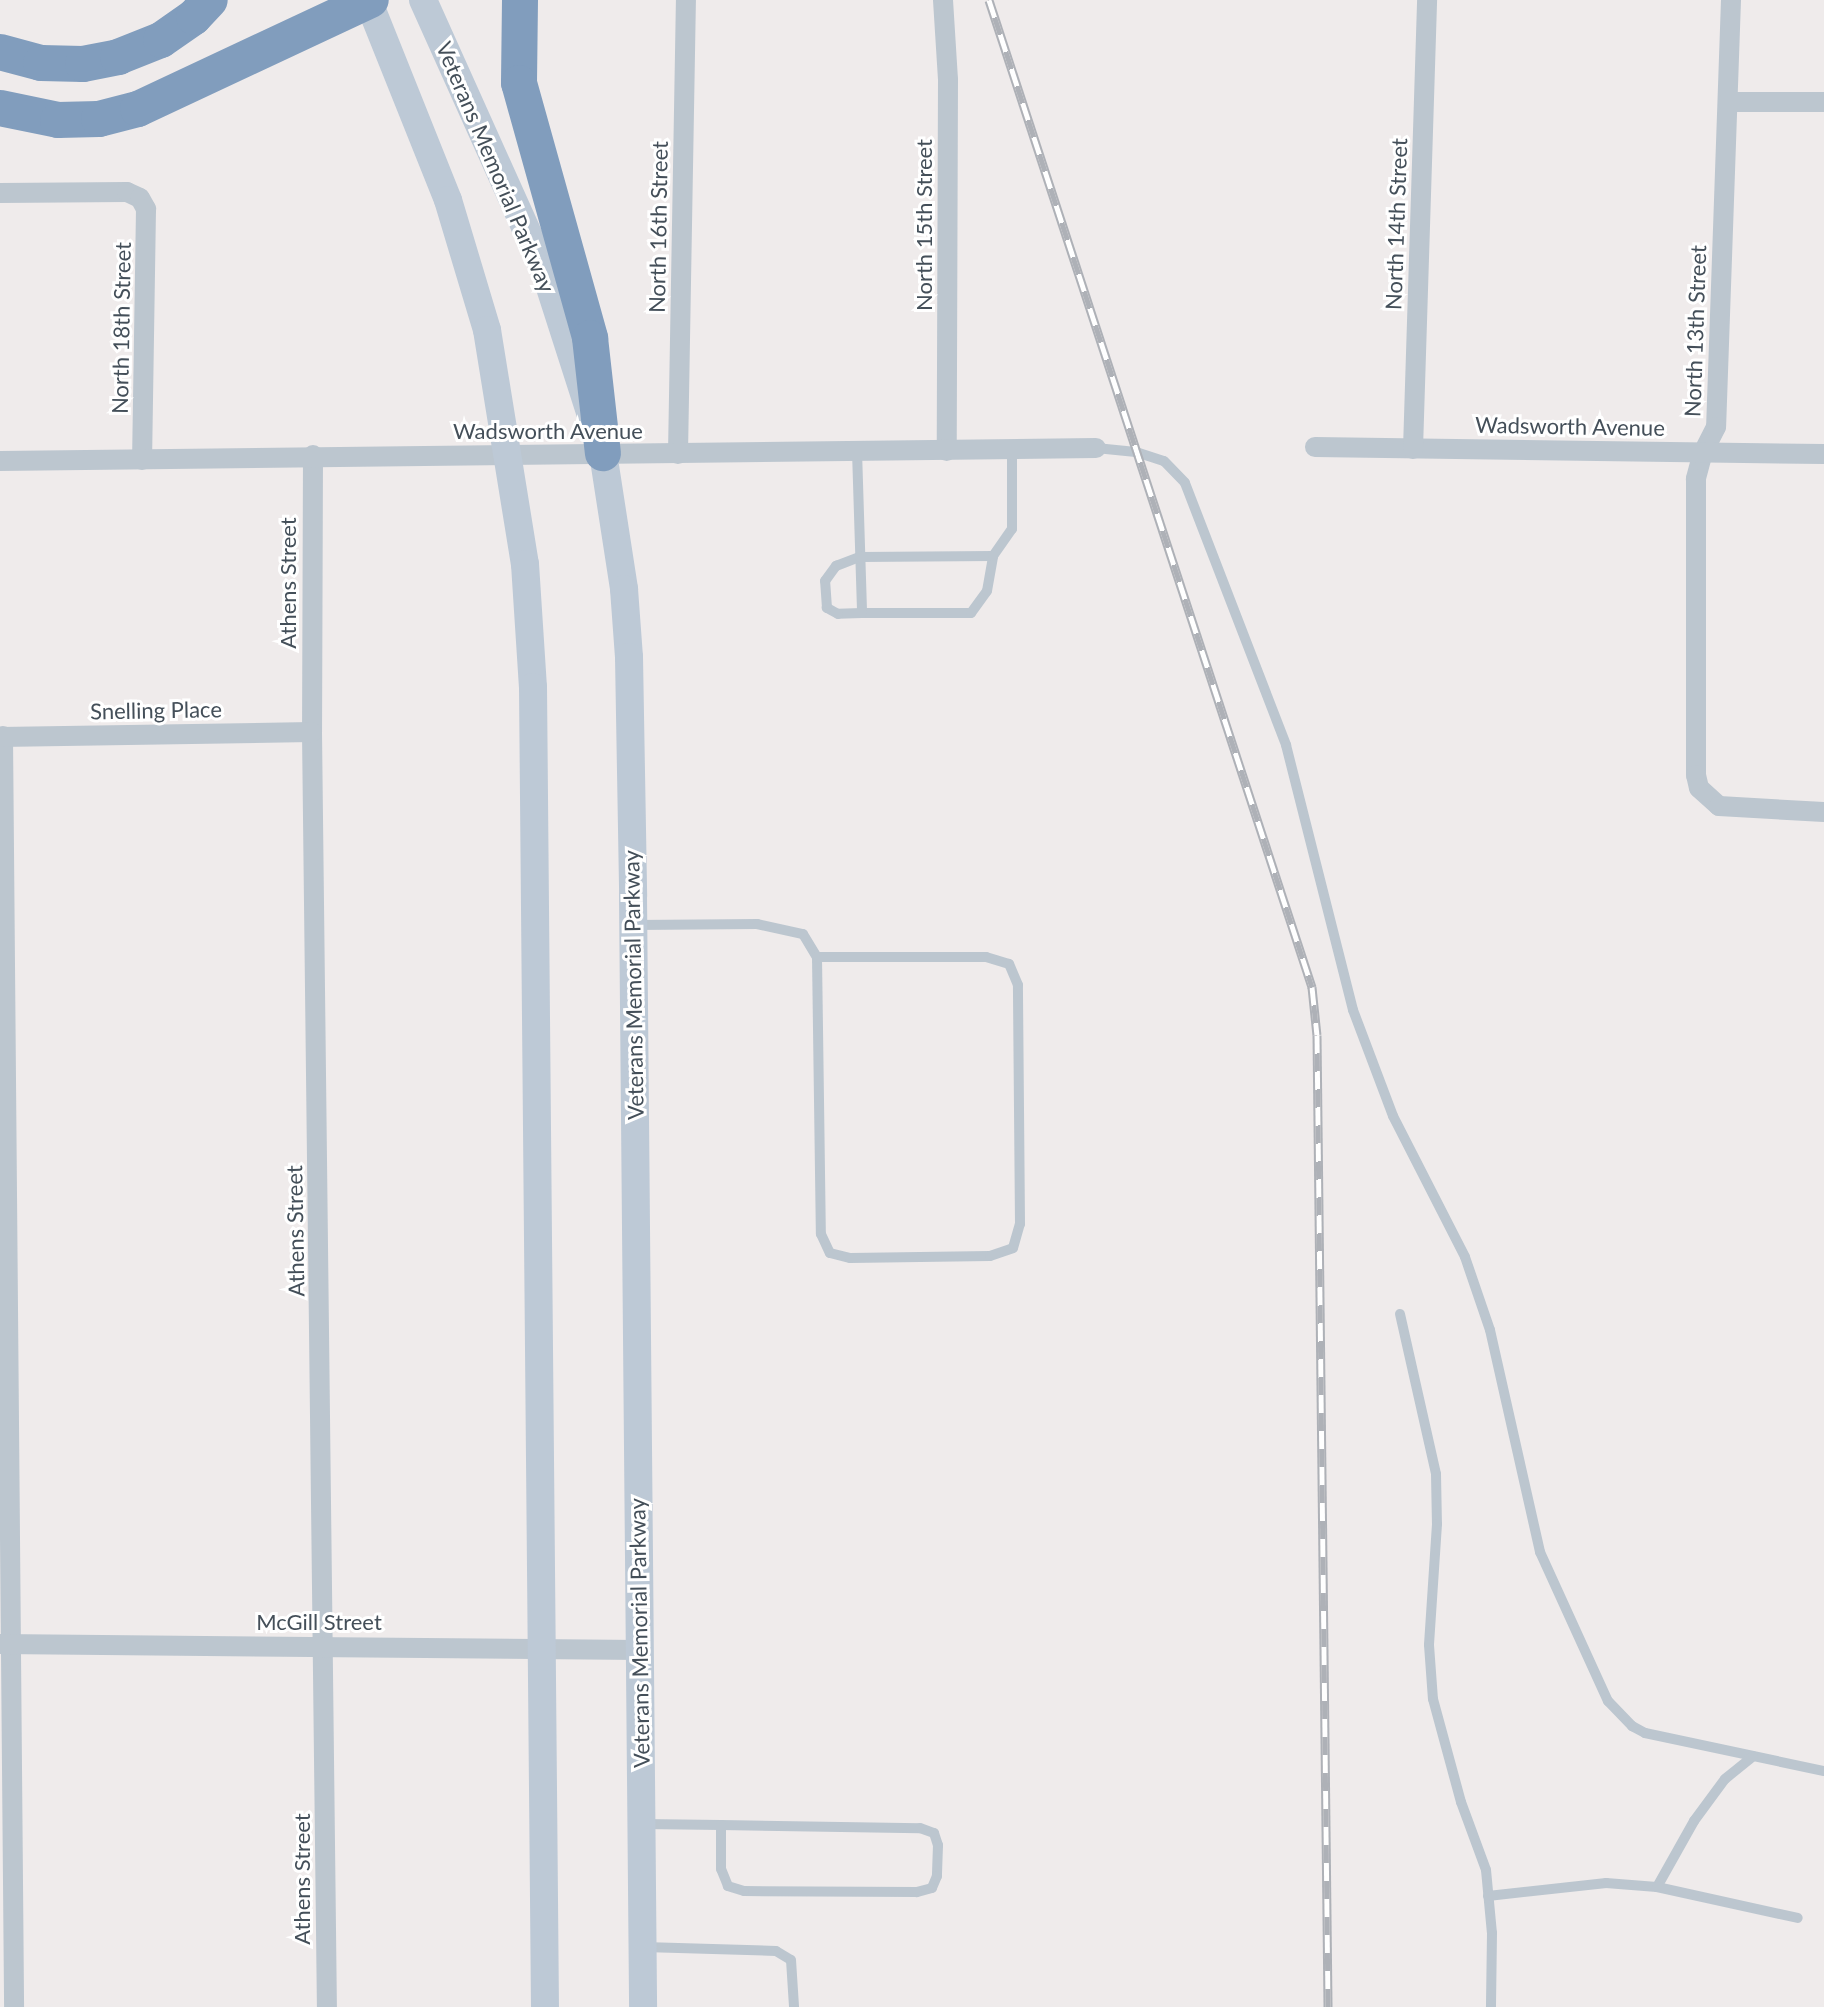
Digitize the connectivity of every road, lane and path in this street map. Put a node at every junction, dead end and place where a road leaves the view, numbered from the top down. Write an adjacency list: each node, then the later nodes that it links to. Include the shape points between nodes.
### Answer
1 (210, 0): 9 (highway, via 161,40 118,57 83,64 41,63)
2 (423, 0): 21 (street, Veterans Memorial Parkway, via 544,269)
3 (520, 0): 21 (highway, via 519,83 590,338)
4 (686, 0): 22 (street, North 16th Street)
5 (943, 0): 19 (street, North 15th Street, via 948,80)
6 (1427, 0): 17 (street, North 14th Street)
7 (1731, 0): 10 (street, North 13th Street)
8 (369, 1): 12 (highway, via 138,109 99,119 58,120); 25 (street, via 448,200 487,330)
9 (0, 52)
10 (1728, 102): 11 (street); 20 (street, North 13th Street, via 1716,427)
11 (1824, 102)
12 (0, 108)
13 (0, 193): 26 (street, North 18th Street, via 127,192 140,198 146,209)
14 (1012, 447): 16 (street, Wadsworth Avenue); 19 (street, Wadsworth Avenue); 28 (lane, via 1012,529)
15 (1315, 447): 17 (street, Wadsworth Avenue)
16 (1096, 448): 43 (lane, via 1164,461 1185,483 1286,745 1353,1010 1393,1116 1465,1257 1490,1330 1540,1552 1608,1701 1645,1733)
17 (1413, 449): 20 (street, Wadsworth Avenue)
18 (857, 451): 19 (street, Wadsworth Avenue); 22 (street, Wadsworth Avenue); 29 (lane)
19 (947, 451)
20 (1703, 452): 23 (street, Wadsworth Avenue); 33 (street, North 13th Street, via 1696,479 1699,788 1708,800 1732,808)
21 (603, 453): 22 (street, Wadsworth Avenue); 25 (street, Wadsworth Avenue); 35 (street, Veterans Memorial Parkway, via 629,657)
22 (678, 454)
23 (1824, 454)
24 (313, 455): 25 (street, Wadsworth Avenue); 26 (street, Wadsworth Avenue); 31 (street, Athens Street)
25 (508, 456): 41 (street, via 525,564 533,687)
26 (142, 460): 27 (street, Wadsworth Avenue)
27 (0, 461)
28 (993, 556): 29 (lane); 30 (lane, via 987,591 971,613)
29 (860, 557): 30 (lane); 30 (lane, via 836,566 825,581 825,600 838,614)
30 (862, 613)
31 (312, 732): 32 (street, Snelling Place); 40 (street, Athens Street)
32 (2, 736): 34 (street)
33 (1824, 812)
34 (2, 864): 37 (street)
35 (633, 925): 36 (lane, via 757,924 803,934); 42 (street, Veterans Memorial Parkway)
36 (817, 957): 36 (lane, via 821,1234 830,1253 850,1258 990,1256 1013,1248 1020,1224 1018,985 1009,964 986,957)
37 (3, 1004): 39 (street)
38 (1400, 1314): 48 (lane, via 1436,1474 1429,1645 1433,1699 1486,1870)
39 (6, 1644): 40 (street, McGill Street); 51 (street)
40 (325, 1646): 41 (street, McGill Street); 52 (street, Athens Street)
41 (542, 1647): 42 (street, McGill Street); 53 (street)
42 (639, 1650): 45 (street, Veterans Memorial Parkway)
43 (1753, 1756): 44 (lane); 47 (lane, via 1725,1779 1694,1821)
44 (1824, 1771)
45 (641, 1824): 46 (lane); 50 (street, Veterans Memorial Parkway)
46 (721, 1825): 46 (lane, via 920,1828 934,1833 937,1876 932,1888 917,1892 744,1891 728,1886 721,1869)
47 (1657, 1887): 48 (lane, via 1606,1883); 49 (lane)
48 (1488, 1896): 56 (lane)
49 (1798, 1918)
50 (642, 1947): 54 (street, Veterans Memorial Parkway); 55 (lane, via 776,1951 791,1960)
51 (14, 2007)
52 (327, 2007)
53 (545, 2007)
54 (643, 2007)
55 (794, 2007)
56 (1491, 2007)

